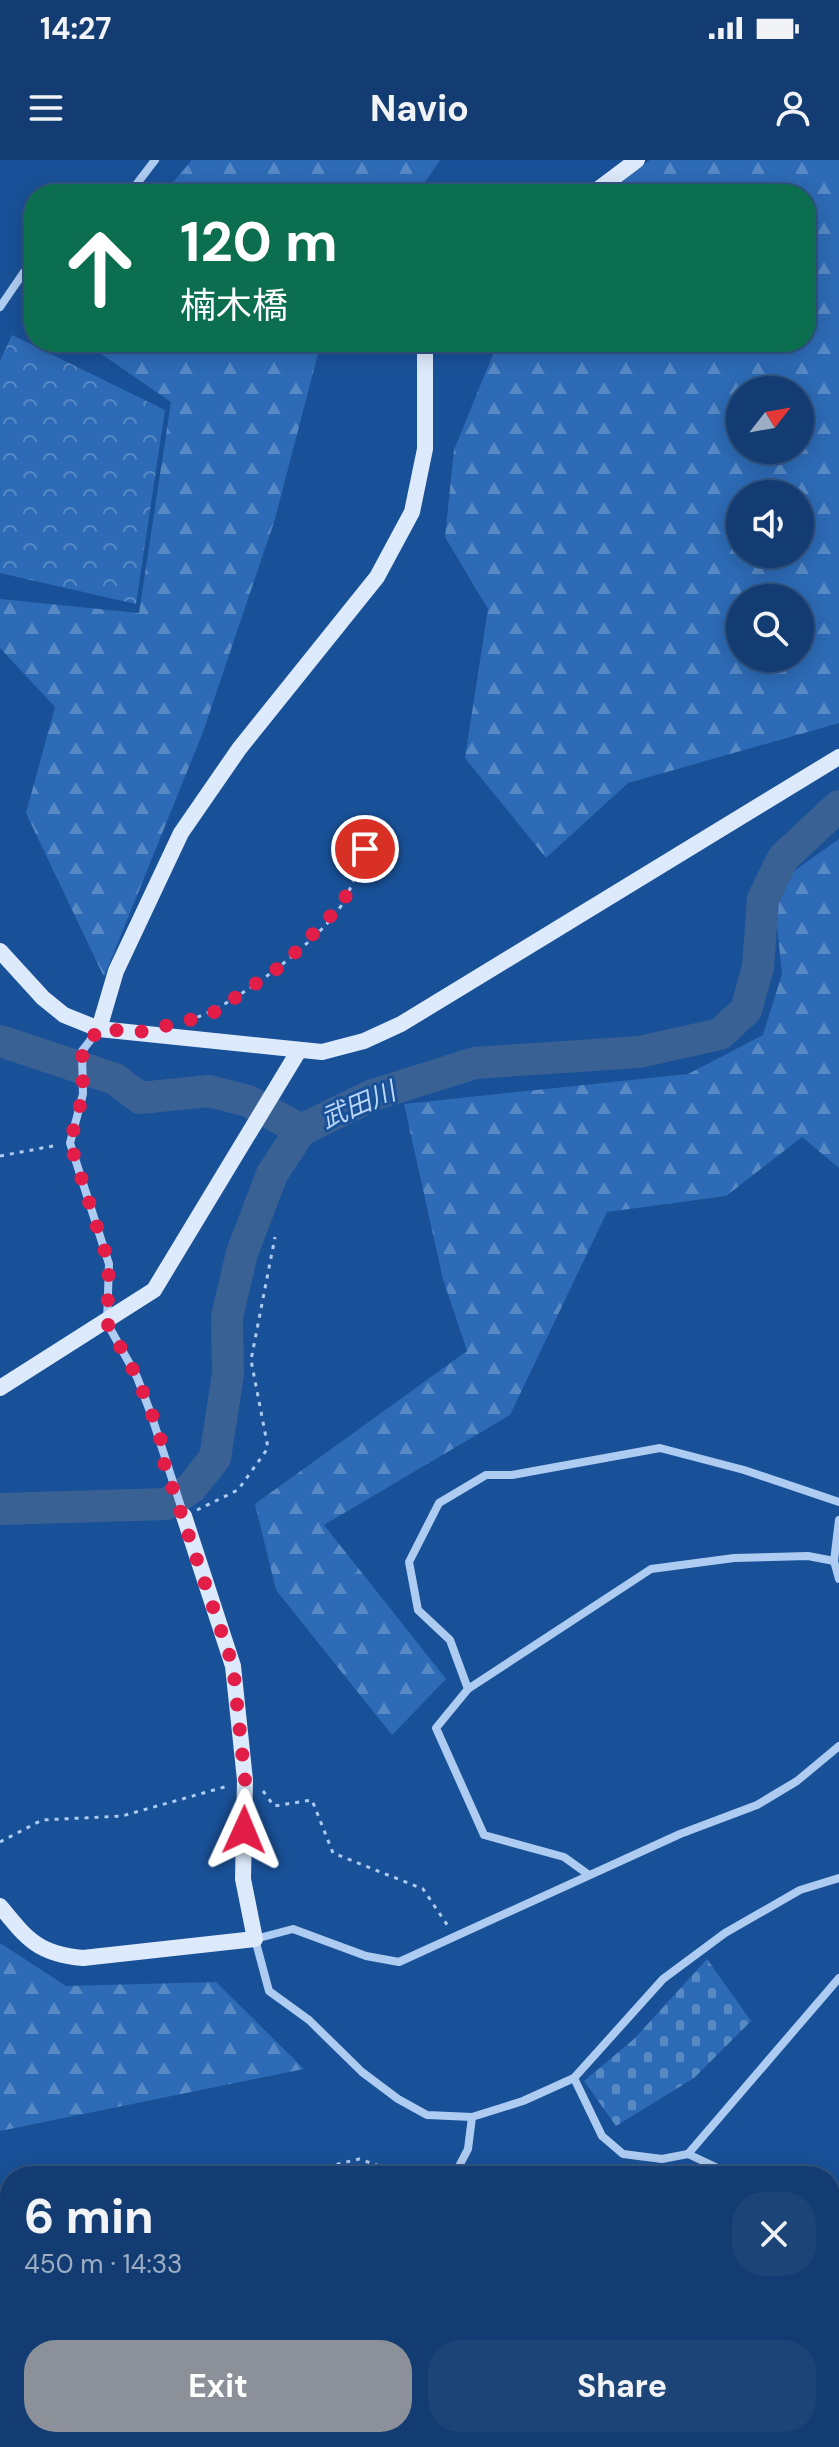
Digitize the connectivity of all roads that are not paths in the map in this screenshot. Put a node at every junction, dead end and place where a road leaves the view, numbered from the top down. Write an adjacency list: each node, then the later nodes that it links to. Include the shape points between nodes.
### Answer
1 (155, 160): 3 (street)
2 (637, 160): 4 (street)
3 (137, 184)
4 (605, 184)
5 (24, 272): 6 (street)
6 (0, 307)
7 (425, 352): 10 (street, via 425,449 412,512 377,577 239,749 181,833 116,971)
8 (839, 757): 11 (street, via 401,1024 341,1049)
9 (4, 960): 10 (street, via 64,1015)
10 (99, 1029): 11 (street); 12 (street, via 82,1051 83,1094 70,1143 109,1264)
11 (298, 1052): 12 (street, via 154,1290)
12 (107, 1323): 13 (street); 15 (street, via 137,1377)
13 (0, 1388)
14 (839, 1502): 19 (street, via 660,1448 486,1475 439,1503 409,1562 418,1610 450,1640)
15 (184, 1516): 24 (street, via 233,1666 245,1780 243,1879)
16 (839, 1520): 17 (street)
17 (834, 1561): 18 (street); 19 (street, via 808,1556 734,1558 651,1569)
18 (839, 1579)
19 (468, 1689): 21 (street, via 436,1728 484,1835 564,1857)
20 (839, 1746): 21 (street, via 757,1805)
21 (589, 1875): 24 (street, via 399,1962 366,1956 293,1929)
22 (839, 1878): 26 (street, via 800,1890 725,1933 663,1979)
23 (0, 1906): 24 (street, via 31,1944 62,1956)
24 (255, 1939): 27 (street, via 269,1991 309,2020 362,2072 427,2115)
25 (839, 1978): 28 (street)
26 (574, 2078): 27 (street); 28 (street, via 602,2136 623,2154 662,2159)
27 (472, 2117): 29 (street, via 468,2149)
28 (688, 2154): 30 (street)
29 (459, 2166)
30 (714, 2166)

